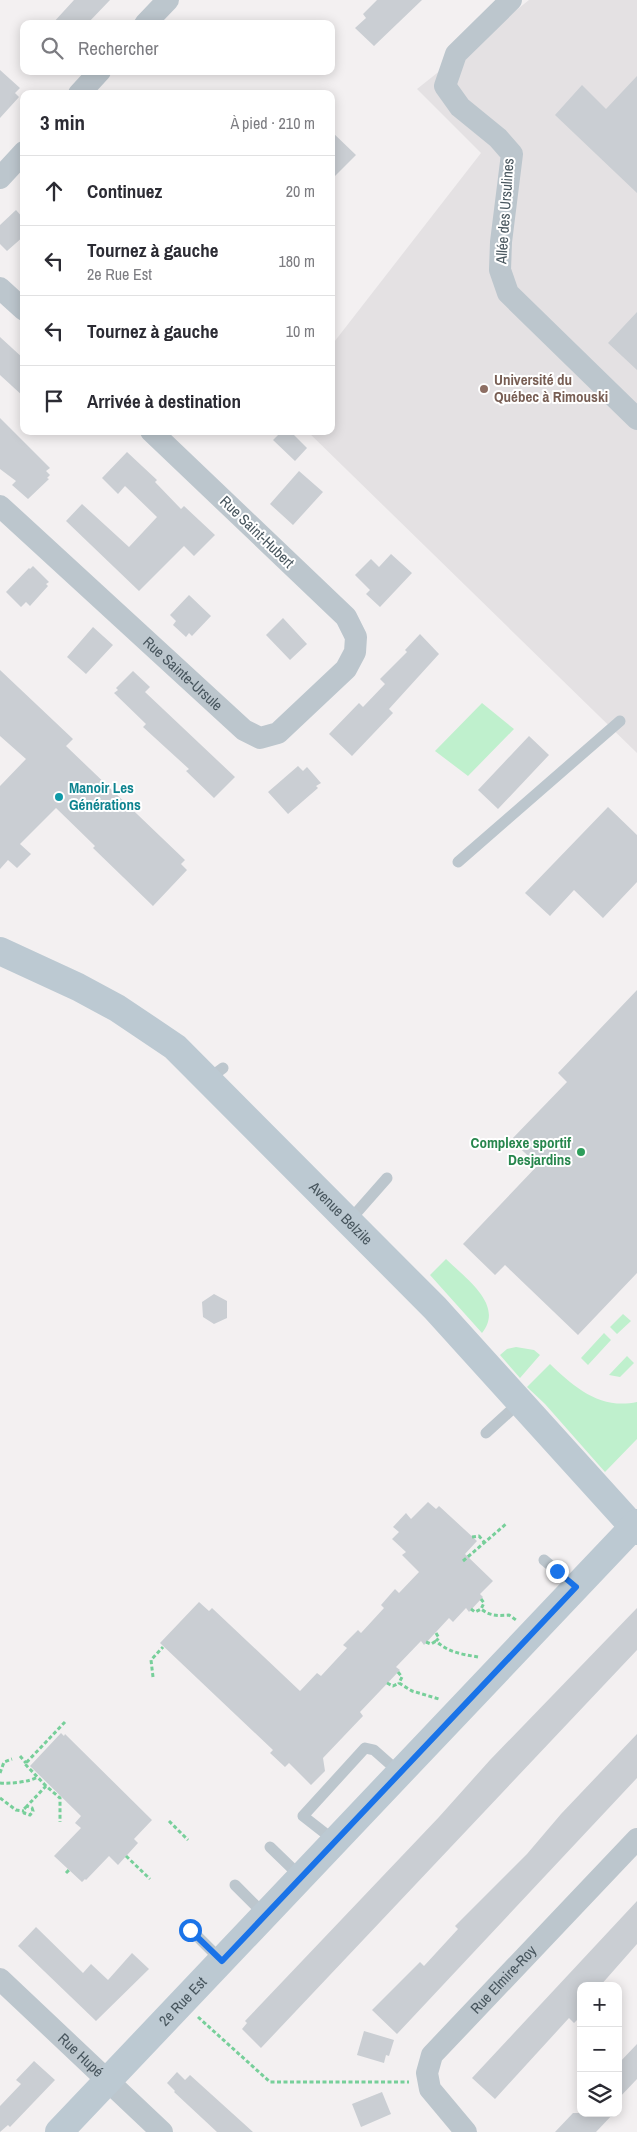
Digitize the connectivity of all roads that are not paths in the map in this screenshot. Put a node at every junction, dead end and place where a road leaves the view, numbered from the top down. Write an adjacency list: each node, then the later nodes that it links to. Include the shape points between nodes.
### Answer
1 (168, 0): 3 (street)
2 (511, 0): 10 (street, Allée des Ursulines, via 456,54 445,86 460,107 512,154 500,270 508,293)
3 (149, 20)
4 (96, 75): 5 (street)
5 (83, 90)
6 (20, 156): 7 (street)
7 (0, 178)
8 (0, 288): 9 (street)
9 (20, 306)
10 (637, 419)
11 (155, 435): 13 (street, Rue Saint-Hubert, via 346,617)
12 (0, 506): 13 (street, Rue Sainte-Ursule, via 244,730 260,738 278,734 346,669 355,652)
13 (356, 637)
14 (620, 721): 15 (lane)
15 (458, 862)
16 (0, 951): 18 (street, Avenue Belzile, via 117,1008 215,1074)
17 (387, 1178): 18 (lane)
18 (350, 1220): 19 (street, Avenue Belzile)
19 (520, 1402): 20 (lane); 21 (street, Avenue Belzile)
20 (486, 1433)
21 (636, 1527): 23 (street, 2e Rue Est)
22 (544, 1560): 23 (lane)
23 (576, 1587): 24 (street, 2e Rue Est)
24 (400, 1773): 26 (street, 2e Rue Est); 26 (lane, via 374,1750 365,1748 303,1816)
25 (637, 1839): 37 (street, Rue Elmire-Roy, via 432,2055 427,2073 430,2089)
26 (335, 1841): 28 (street, 2e Rue Est)
27 (270, 1848): 28 (lane)
28 (301, 1877): 30 (street, 2e Rue Est)
29 (235, 1885): 30 (lane)
30 (265, 1915): 32 (street, 2e Rue Est)
31 (190, 1930): 32 (lane)
32 (222, 1961): 34 (street, 2e Rue Est)
33 (0, 1979): 34 (street, Rue Hupé)
34 (108, 2080): 35 (street, 2e Rue Est); 36 (street, Rue Hupé)
35 (59, 2132)
36 (162, 2132)
37 (466, 2132)

